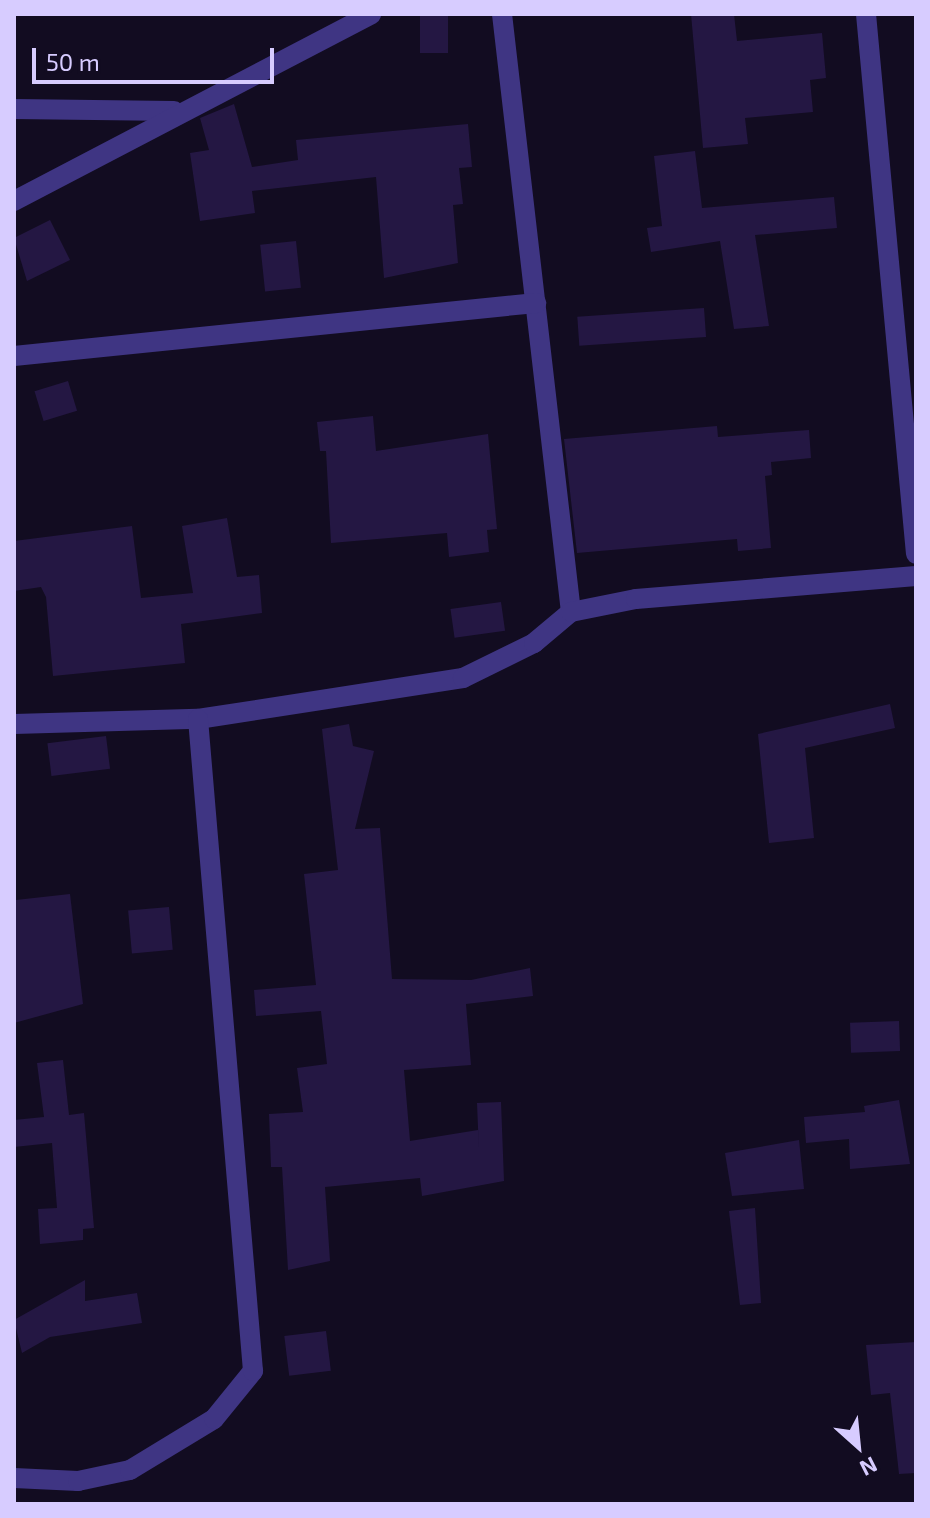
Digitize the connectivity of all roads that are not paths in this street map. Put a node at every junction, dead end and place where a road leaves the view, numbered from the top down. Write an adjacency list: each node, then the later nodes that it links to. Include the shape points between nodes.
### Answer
1 (371, 14): 5 (street)
2 (502, 14): 7 (street)
3 (866, 14): 9 (street)
4 (14, 109): 5 (street)
5 (177, 111): 6 (street)
6 (14, 201)
7 (536, 303): 8 (street); 11 (street)
8 (14, 356)
9 (916, 554)
10 (916, 576): 11 (street, via 636,599)
11 (571, 612): 12 (street, via 534,643 463,678)
12 (198, 719): 13 (street); 14 (street, via 253,1371 214,1419 130,1470 78,1481)
13 (14, 724)
14 (14, 1478)

